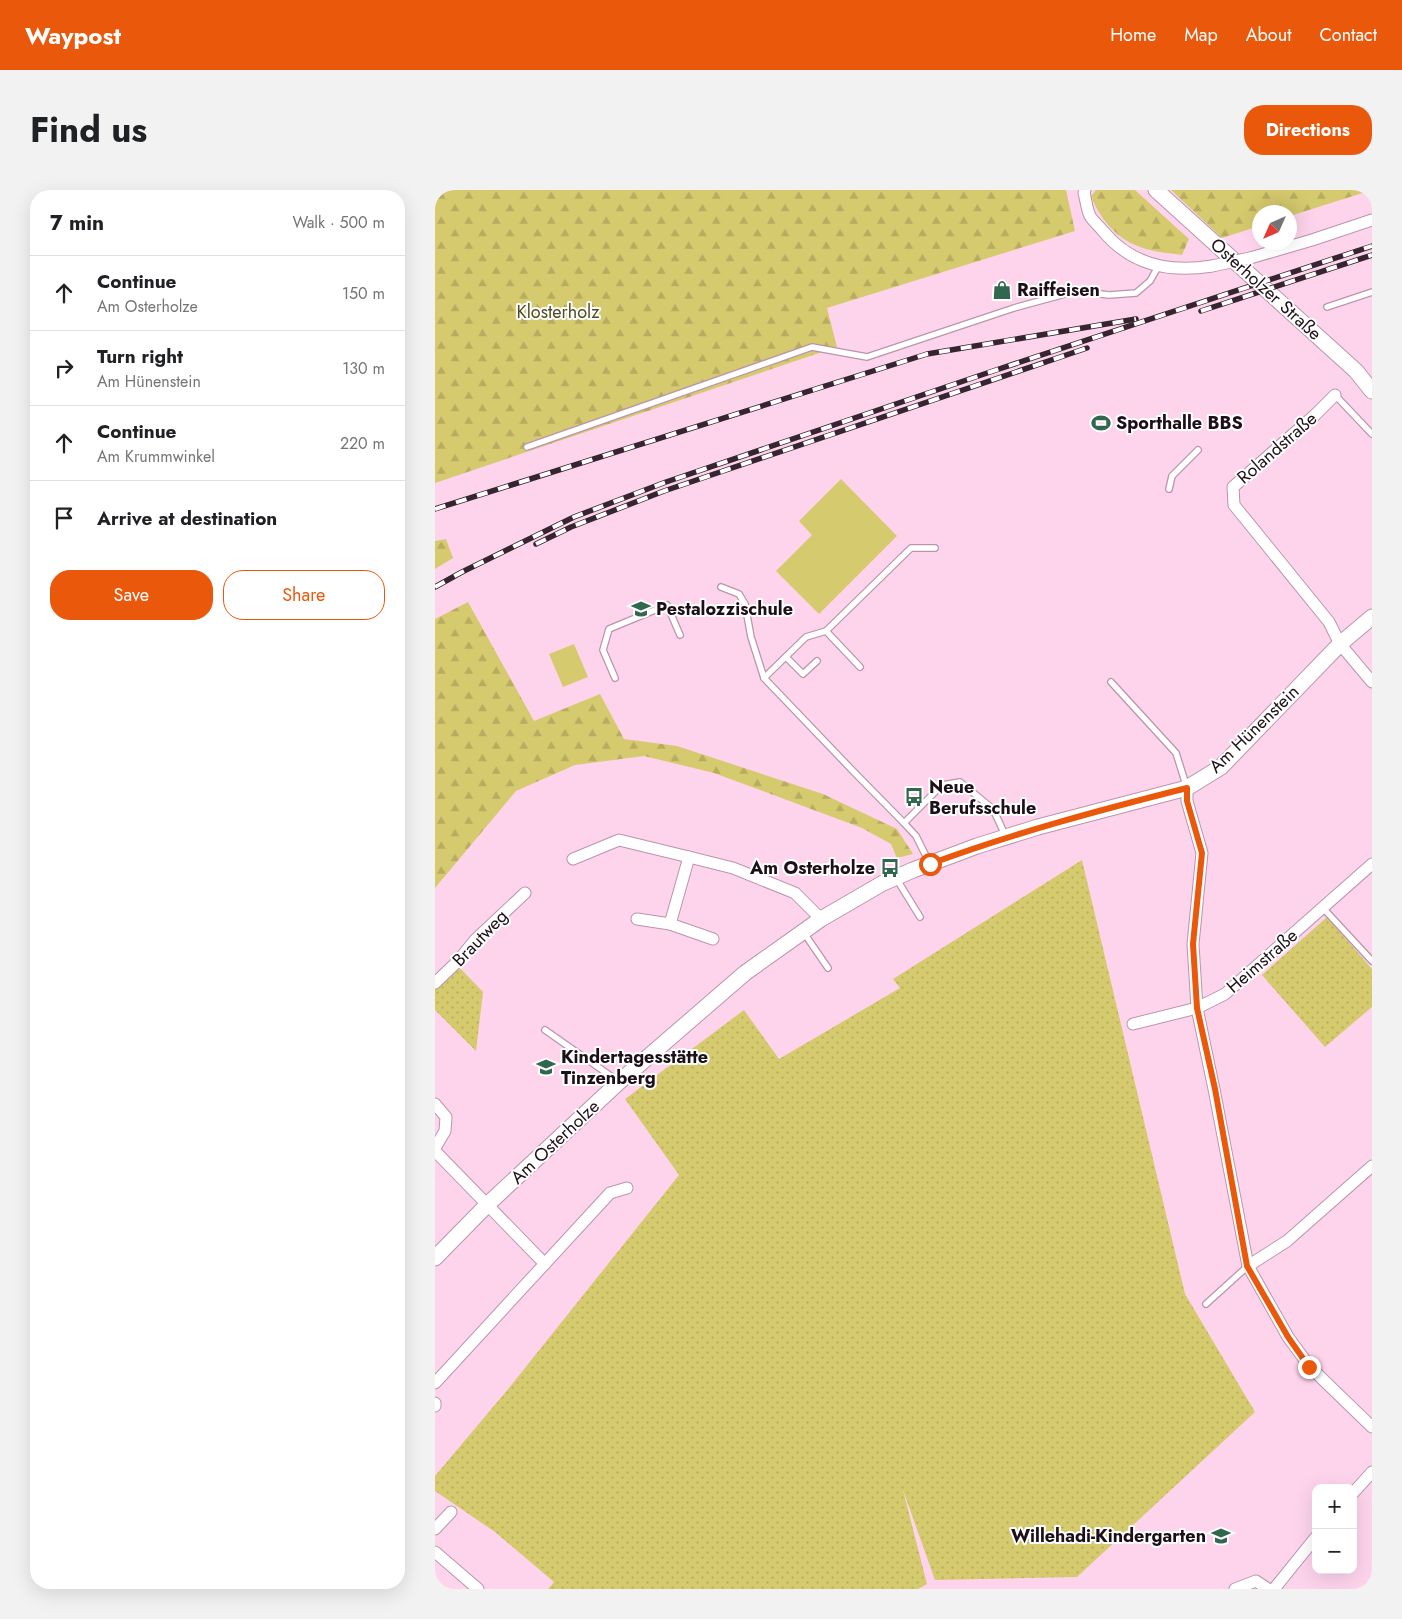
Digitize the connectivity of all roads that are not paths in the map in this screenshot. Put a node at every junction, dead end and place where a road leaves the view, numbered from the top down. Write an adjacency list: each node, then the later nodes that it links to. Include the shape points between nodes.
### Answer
1 (1085, 190): 4 (street, via 1090,216 1111,241 1131,256)
2 (1156, 190): 7 (street, Osterholzer Straße, via 1349,364)
3 (1372, 220): 4 (street, bridge, via 1312,240 1212,266 1184,269)
4 (1159, 265): 10 (lane, via 1136,293 1109,295 1076,291 867,358 812,347)
5 (1372, 292): 6 (lane)
6 (1327, 307)
7 (1372, 391)
8 (1335, 395): 9 (lane, Rolandstraße); 18 (street, Rolandstraße, via 1233,487 1234,506 1329,622)
9 (1372, 434)
10 (527, 447)
11 (1198, 450): 12 (lane, via 1172,476)
12 (1169, 489)
13 (935, 548): 16 (lane, via 911,548)
14 (721, 587): 23 (lane, via 739,594 745,604)
15 (1372, 617): 18 (street, Am Hünenstein)
16 (826, 632): 19 (lane, via 806,637); 21 (lane)
17 (680, 635): 22 (lane, via 667,605 609,630 603,650)
18 (1340, 644): 25 (street); 26 (street, Am Hünenstein, via 1221,767)
19 (786, 656): 20 (lane, via 803,674); 23 (lane)
20 (817, 661)
21 (860, 667)
22 (615, 678)
23 (764, 678): 27 (lane)
24 (1111, 682): 26 (lane, via 1176,753)
25 (1372, 682)
26 (1187, 788): 28 (street, Am Osterholze); 45 (street, via 1187,801 1202,853 1193,944)
27 (904, 823): 28 (lane, via 942,785 960,782 993,810); 31 (lane, via 916,836)
28 (1006, 837): 31 (street, Am Osterholze)
29 (689, 857): 30 (street, via 619,840); 38 (street, via 733,868 795,893); 39 (street)
30 (573, 859)
31 (930, 864): 33 (street, Am Osterholze)
32 (1371, 869): 35 (street, Heimstraße)
33 (896, 878): 36 (lane); 38 (street, Am Osterholze)
34 (525, 893): 44 (street, Brautweg)
35 (1323, 908): 42 (lane); 45 (street, Heimstraße, via 1225,994)
36 (920, 917)
37 (637, 919): 39 (street)
38 (821, 919): 40 (street, Am Osterholze)
39 (670, 924): 41 (street)
40 (803, 931): 43 (lane); 48 (street, Am Osterholze, via 745,972)
41 (713, 939)
42 (1372, 961)
43 (828, 968)
44 (435, 983)
45 (1197, 1008): 46 (street, Heimstraße); 56 (street)
46 (1133, 1024)
47 (545, 1030): 48 (lane)
48 (619, 1082): 53 (street, Am Osterholze)
49 (435, 1104): 50 (street, via 446,1117 445,1131)
50 (435, 1149): 53 (street)
51 (1372, 1166): 56 (street, via 1287,1241)
52 (627, 1188): 55 (street, via 610,1193)
53 (488, 1204): 54 (street, Am Osterholze); 55 (street)
54 (435, 1258)
55 (545, 1264): 58 (street)
56 (1247, 1266): 57 (lane); 59 (street, via 1309,1367)
57 (1206, 1304)
58 (435, 1382)
59 (1372, 1426)
60 (1371, 1473): 61 (street)
61 (1357, 1489)
62 (451, 1512): 63 (street)
63 (435, 1529)
64 (1312, 1542): 69 (street)
65 (435, 1552): 66 (street)
66 (478, 1589)
67 (1235, 1589): 68 (street, via 1256,1581)
68 (1267, 1589)
69 (1274, 1589)

